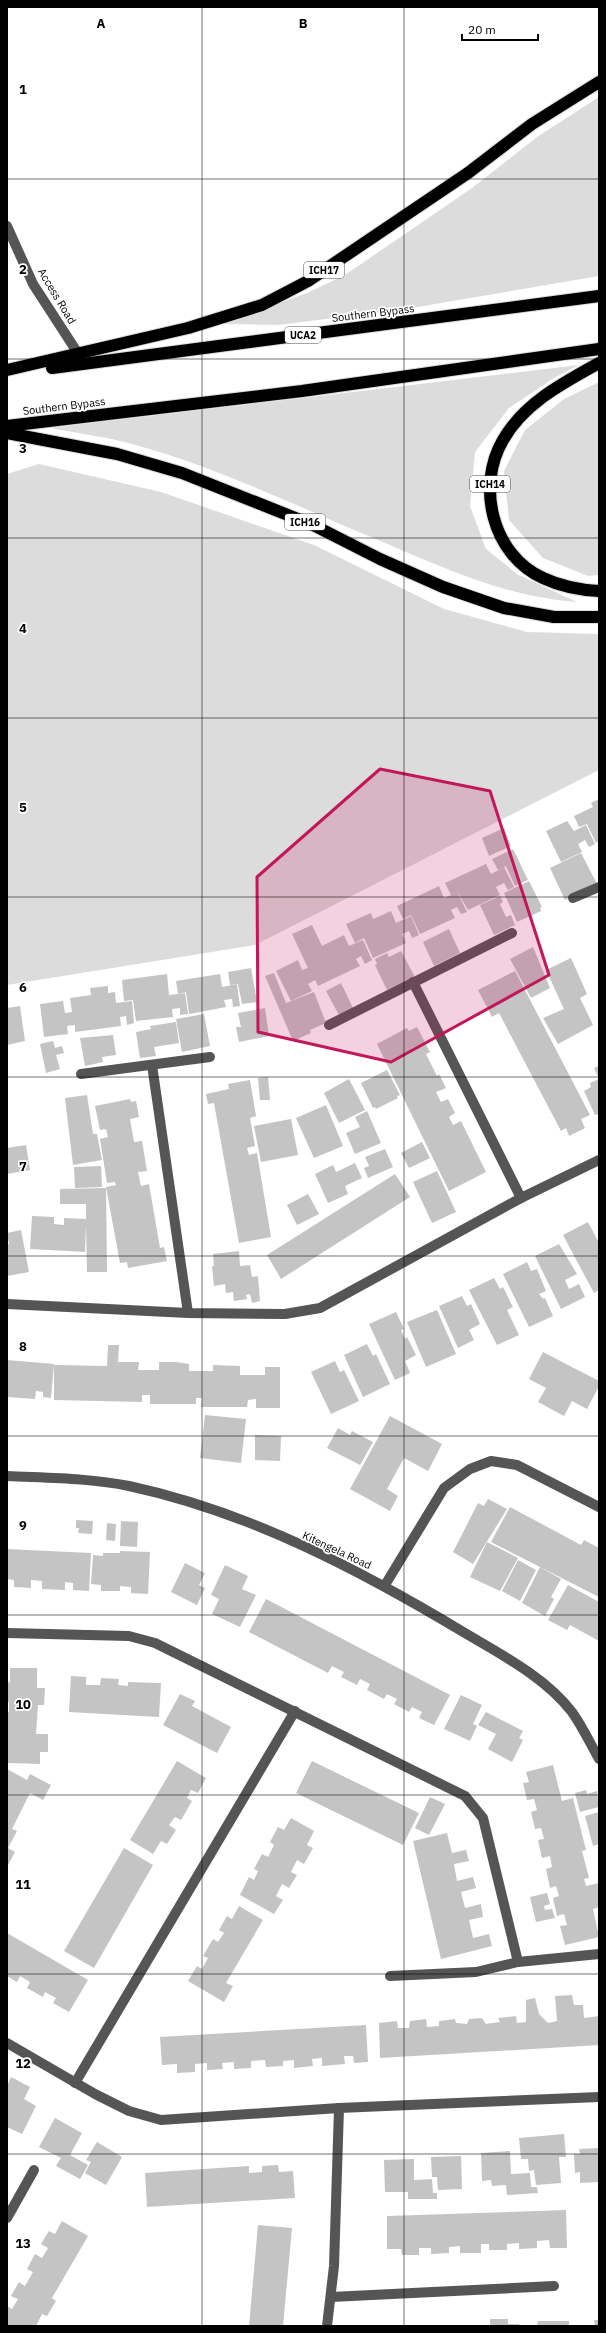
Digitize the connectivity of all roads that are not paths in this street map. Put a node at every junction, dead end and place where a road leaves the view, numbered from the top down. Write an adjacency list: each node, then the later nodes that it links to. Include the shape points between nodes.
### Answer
1 (599, 82): 5 (highway, ICH17, via 532,124 468,173 308,281 262,305 188,328)
2 (7, 226): 5 (street, Access Road, via 34,284)
3 (599, 296): 8 (highway, Southern Bypass / UCA2)
4 (599, 349): 9 (highway, Southern Bypass, via 302,391)
5 (79, 355): 7 (highway, ICH17)
6 (599, 363): 11 (highway, ICH14, via 558,386 523,413 503,440 493,464 489,490 495,522 502,538 519,561 542,578 579,590)
7 (7, 370)
8 (7, 374)
9 (7, 426)
10 (7, 433): 12 (highway, ICH16, via 117,454 182,473 313,525 443,587 504,608 554,617)
11 (599, 592)
12 (599, 617)
13 (599, 886): 14 (street)
14 (573, 898)
15 (512, 933): 16 (street)
16 (413, 982): 17 (street); 22 (street)
17 (329, 1025)
18 (210, 1057): 19 (street)
19 (152, 1065): 20 (street); 24 (street)
20 (81, 1074)
21 (599, 1160): 22 (street)
22 (521, 1198): 24 (street, via 320,1308 285,1314)
23 (7, 1304): 24 (street)
24 (188, 1312)
25 (7, 1476): 27 (street, Kitengela Road, via 128,1486 199,1503 254,1524)
26 (599, 1507): 27 (street, via 517,1465 491,1460 470,1469 444,1488)
27 (385, 1585): 30 (street, Kitengela Road, via 522,1666 571,1711)
28 (7, 1633): 29 (street, via 129,1636 148,1642)
29 (295, 1711): 32 (street, via 465,1796 474,1805 483,1818 489,1838); 35 (street)
30 (599, 1759)
31 (599, 1954): 32 (street)
32 (518, 1962): 33 (street, via 476,1972)
33 (390, 1976)
34 (7, 2043): 35 (street)
35 (75, 2083): 37 (street, via 129,2111 161,2120)
36 (599, 2097): 37 (street)
37 (339, 2108): 41 (street, via 334,2266)
38 (34, 2170): 39 (street)
39 (7, 2218)
40 (554, 2286): 41 (street)
41 (330, 2297): 42 (street)
42 (327, 2326)

